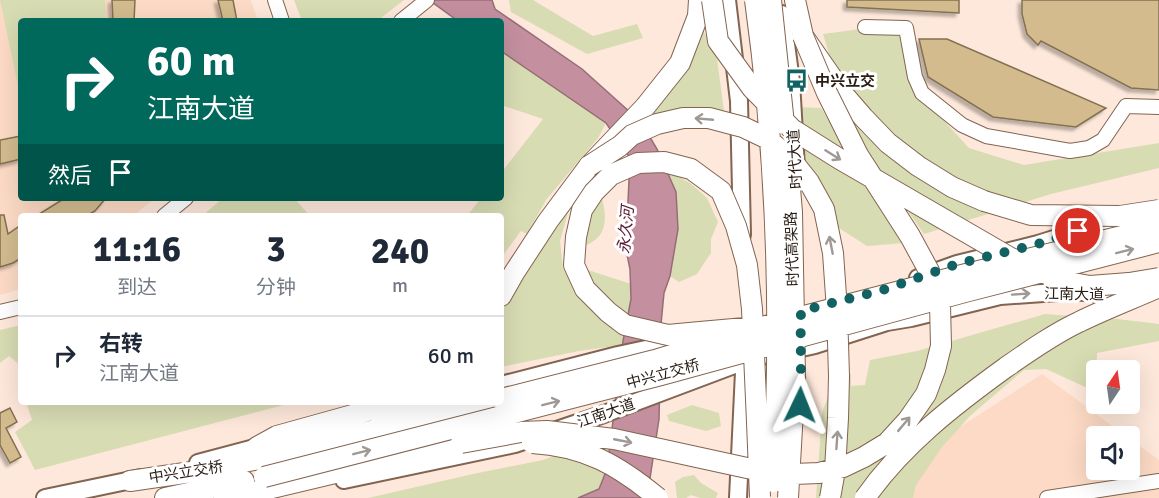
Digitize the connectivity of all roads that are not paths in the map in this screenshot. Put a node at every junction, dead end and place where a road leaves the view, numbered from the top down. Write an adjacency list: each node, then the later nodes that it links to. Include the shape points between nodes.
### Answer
1 (275, 0): 10 (street)
2 (699, 0): 15 (highway, bridge, via 698,16 680,63)
3 (712, 0): 21 (highway, one-way to 21, bridge, via 718,41 752,88 792,129 838,158 1009,257 1062,280 1090,286)
4 (727, 0): 31 (main road, via 739,101)
5 (755, 0): 49 (highway, 时代高架路, bridge, via 770,129 777,292)
6 (771, 0): 50 (highway, 时代高架路, bridge, via 792,212 795,376)
7 (780, 0): 27 (main road, 时代大道, via 790,81)
8 (795, 0): 13 (highway)
9 (426, 1): 11 (street)
10 (281, 18)
11 (405, 18)
12 (865, 27): 14 (street, via 906,28 922,93 962,125 986,136 1070,151 1089,148 1103,140 1126,106)
13 (804, 36): 17 (highway, bridge, via 844,95 888,143 952,187 1031,215 1120,216); 39 (highway, one-way to 13, bridge, via 547,431 615,440 747,468 802,474 843,467 864,457 887,443 908,420 926,394 937,362 941,346 940,304 929,271 858,155 826,93)
14 (1159, 107)
15 (589, 166): 24 (highway); 52 (highway, one-way to 15, bridge, via 839,376 833,253 824,208 809,182 790,158 766,138 709,118 657,124 632,135)
16 (182, 201): 18 (street)
17 (1159, 208): 23 (main road, via 957,264)
18 (168, 213)
19 (1159, 227): 30 (highway, 中兴立交桥, bridge)
20 (1159, 242): 40 (highway, 中兴立交桥, one-way to 20, bridge, via 661,375)
21 (1159, 278)
22 (1159, 287): 53 (highway, bridge, via 1077,322 990,379 926,430)
23 (883, 290): 27 (main road); 29 (main road, via 867,309)
24 (504, 291)
25 (1159, 294): 29 (main road, 江南大道, one-way to 25, via 1000,296 1071,291 1143,297)
26 (18, 308): 28 (street)
27 (801, 311): 31 (main road); 32 (main road, 时代大道)
28 (0, 312)
29 (887, 322): 32 (main road, 江南大道)
30 (766, 326): 35 (highway, 中兴立交桥, bridge, via 656,360); 48 (highway, bridge, via 755,327 744,328 700,332 668,334 625,324 608,312 585,289 574,266 582,210 594,192 611,175 638,163 664,162 691,169 721,190 747,265 752,309 752,321 753,332 755,366)
31 (745, 330): 33 (main road); 34 (main road, via 618,355)
32 (800, 347): 33 (main road, 江南大道); 51 (main road, 时代大道, via 802,382)
33 (745, 362): 40 (main road, 江南大道, via 515,444); 47 (main road)
34 (504, 384)
35 (504, 398)
36 (387, 405): 40 (highway, via 278,436)
37 (426, 405): 40 (main road)
38 (478, 405): 40 (highway, 中兴立交桥)
39 (460, 442): 40 (highway); 46 (highway, bridge, via 504,441 581,451 632,477)
40 (262, 474): 41 (highway, 中兴立交桥, via 206,470); 44 (highway, 中兴立交桥); 45 (highway)
41 (130, 481): 43 (main road)
42 (1159, 481): 54 (street)
43 (45, 498)
44 (165, 498)
45 (224, 498)
46 (658, 498)
47 (738, 498)
48 (760, 498)
49 (772, 498)
50 (788, 498)
51 (795, 498)
52 (830, 498)
53 (865, 498)
54 (1047, 498)

